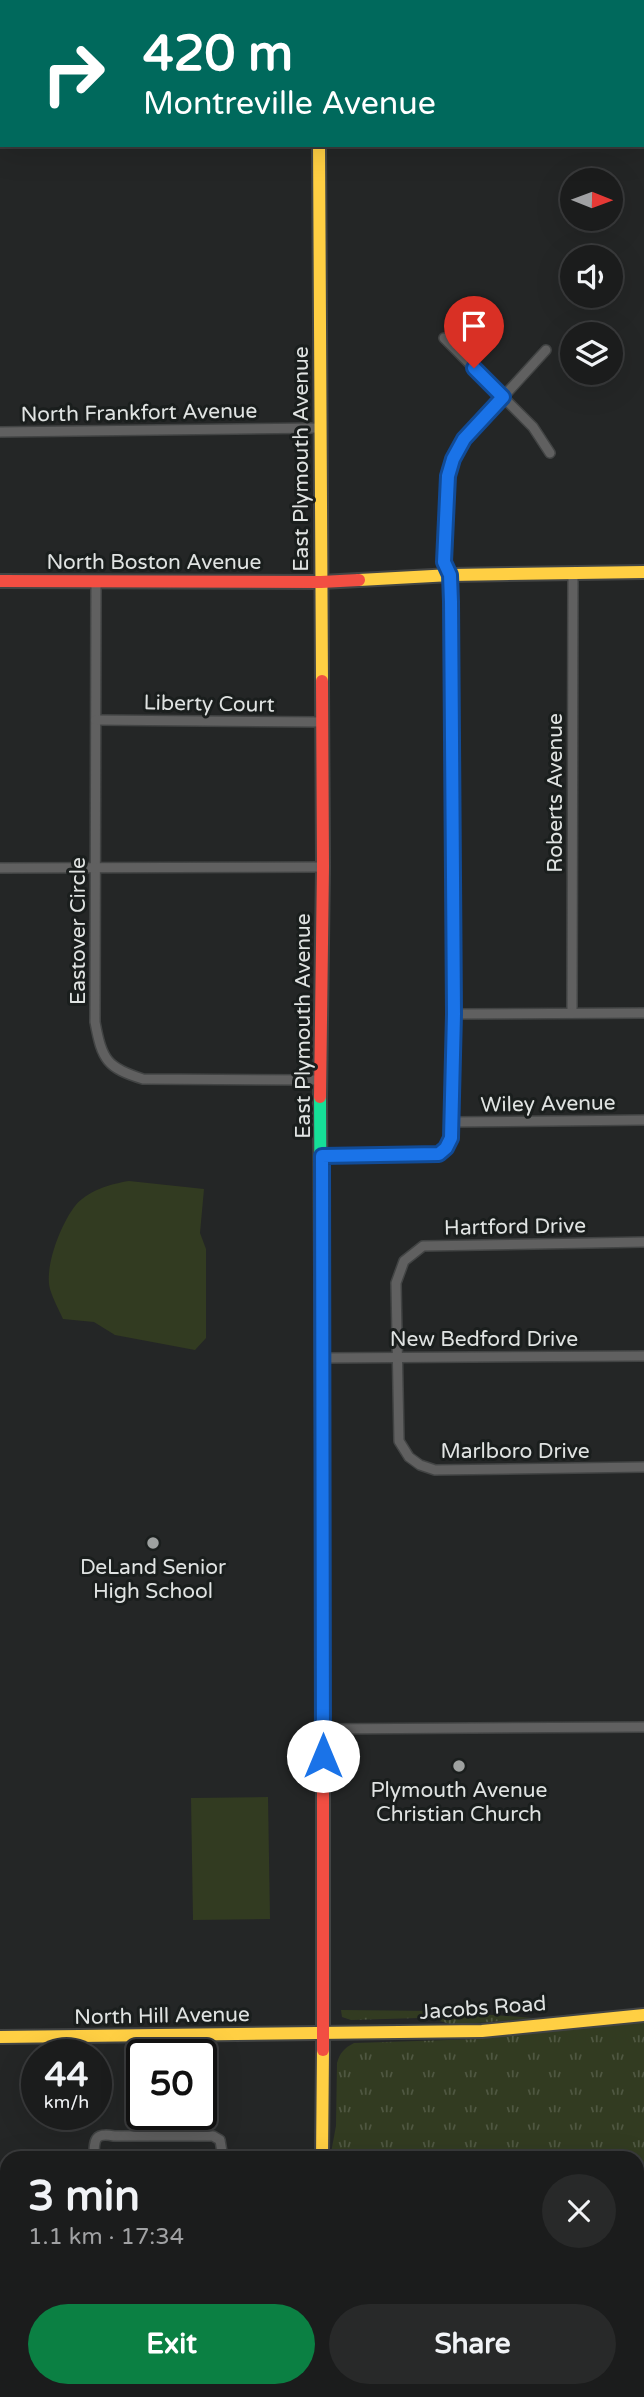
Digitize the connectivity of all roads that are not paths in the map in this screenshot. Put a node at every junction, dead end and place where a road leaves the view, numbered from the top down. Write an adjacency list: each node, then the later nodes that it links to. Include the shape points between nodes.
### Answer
1 (319, 147): 5 (main road, East Plymouth Avenue)
2 (444, 338): 4 (street)
3 (546, 350): 4 (street)
4 (503, 397): 7 (street, via 533,427); 10 (street, via 464,439 453,459 448,476 444,562)
5 (320, 428): 6 (street, North Frankfort Avenue); 13 (main road, East Plymouth Avenue)
6 (0, 432)
7 (550, 453)
8 (644, 572): 9 (main road, North Boston Avenue)
9 (573, 573): 10 (main road, North Boston Avenue); 19 (street, Roberts Avenue)
10 (450, 575): 13 (main road, North Boston Avenue); 21 (street)
11 (0, 581): 12 (main road, North Boston Avenue)
12 (96, 581): 13 (main road, North Boston Avenue); 14 (street, Eastover Circle)
13 (321, 582): 15 (main road, East Plymouth Avenue)
14 (96, 720): 15 (street, Liberty Court); 16 (street, Eastover Circle)
15 (322, 722): 18 (main road, East Plymouth Avenue)
16 (96, 866): 17 (street); 18 (street); 22 (street, Eastover Circle, via 95,1022 107,1061 119,1072 143,1079)
17 (0, 867)
18 (324, 867): 22 (main road, East Plymouth Avenue)
19 (572, 1013): 20 (street); 21 (street)
20 (644, 1013)
21 (454, 1014): 24 (street)
22 (320, 1080): 25 (main road, East Plymouth Avenue)
23 (644, 1120): 24 (street, Wiley Avenue)
24 (453, 1122): 25 (street, via 451,1138 439,1154)
25 (322, 1156): 29 (main road, East Plymouth Avenue)
26 (644, 1242): 27 (street, Hartford Drive, via 424,1246 404,1261 396,1283)
27 (396, 1356): 28 (street, New Bedford Drive); 29 (street, New Bedford Drive); 30 (street, Marlboro Drive, via 399,1441 420,1465 435,1471)
28 (644, 1356)
29 (323, 1358): 32 (main road, East Plymouth Avenue)
30 (644, 1467)
31 (644, 1727): 32 (street)
32 (323, 1729): 34 (main road, East Plymouth Avenue)
33 (644, 2015): 34 (main road, Jacobs Road, via 482,2031)
34 (324, 2033): 35 (main road, North Hill Avenue); 38 (main road, East Plymouth Avenue)
35 (0, 2037)
36 (94, 2151): 37 (street, via 98,2136 104,2134 213,2136 220,2140)
37 (222, 2151)
38 (322, 2151)

